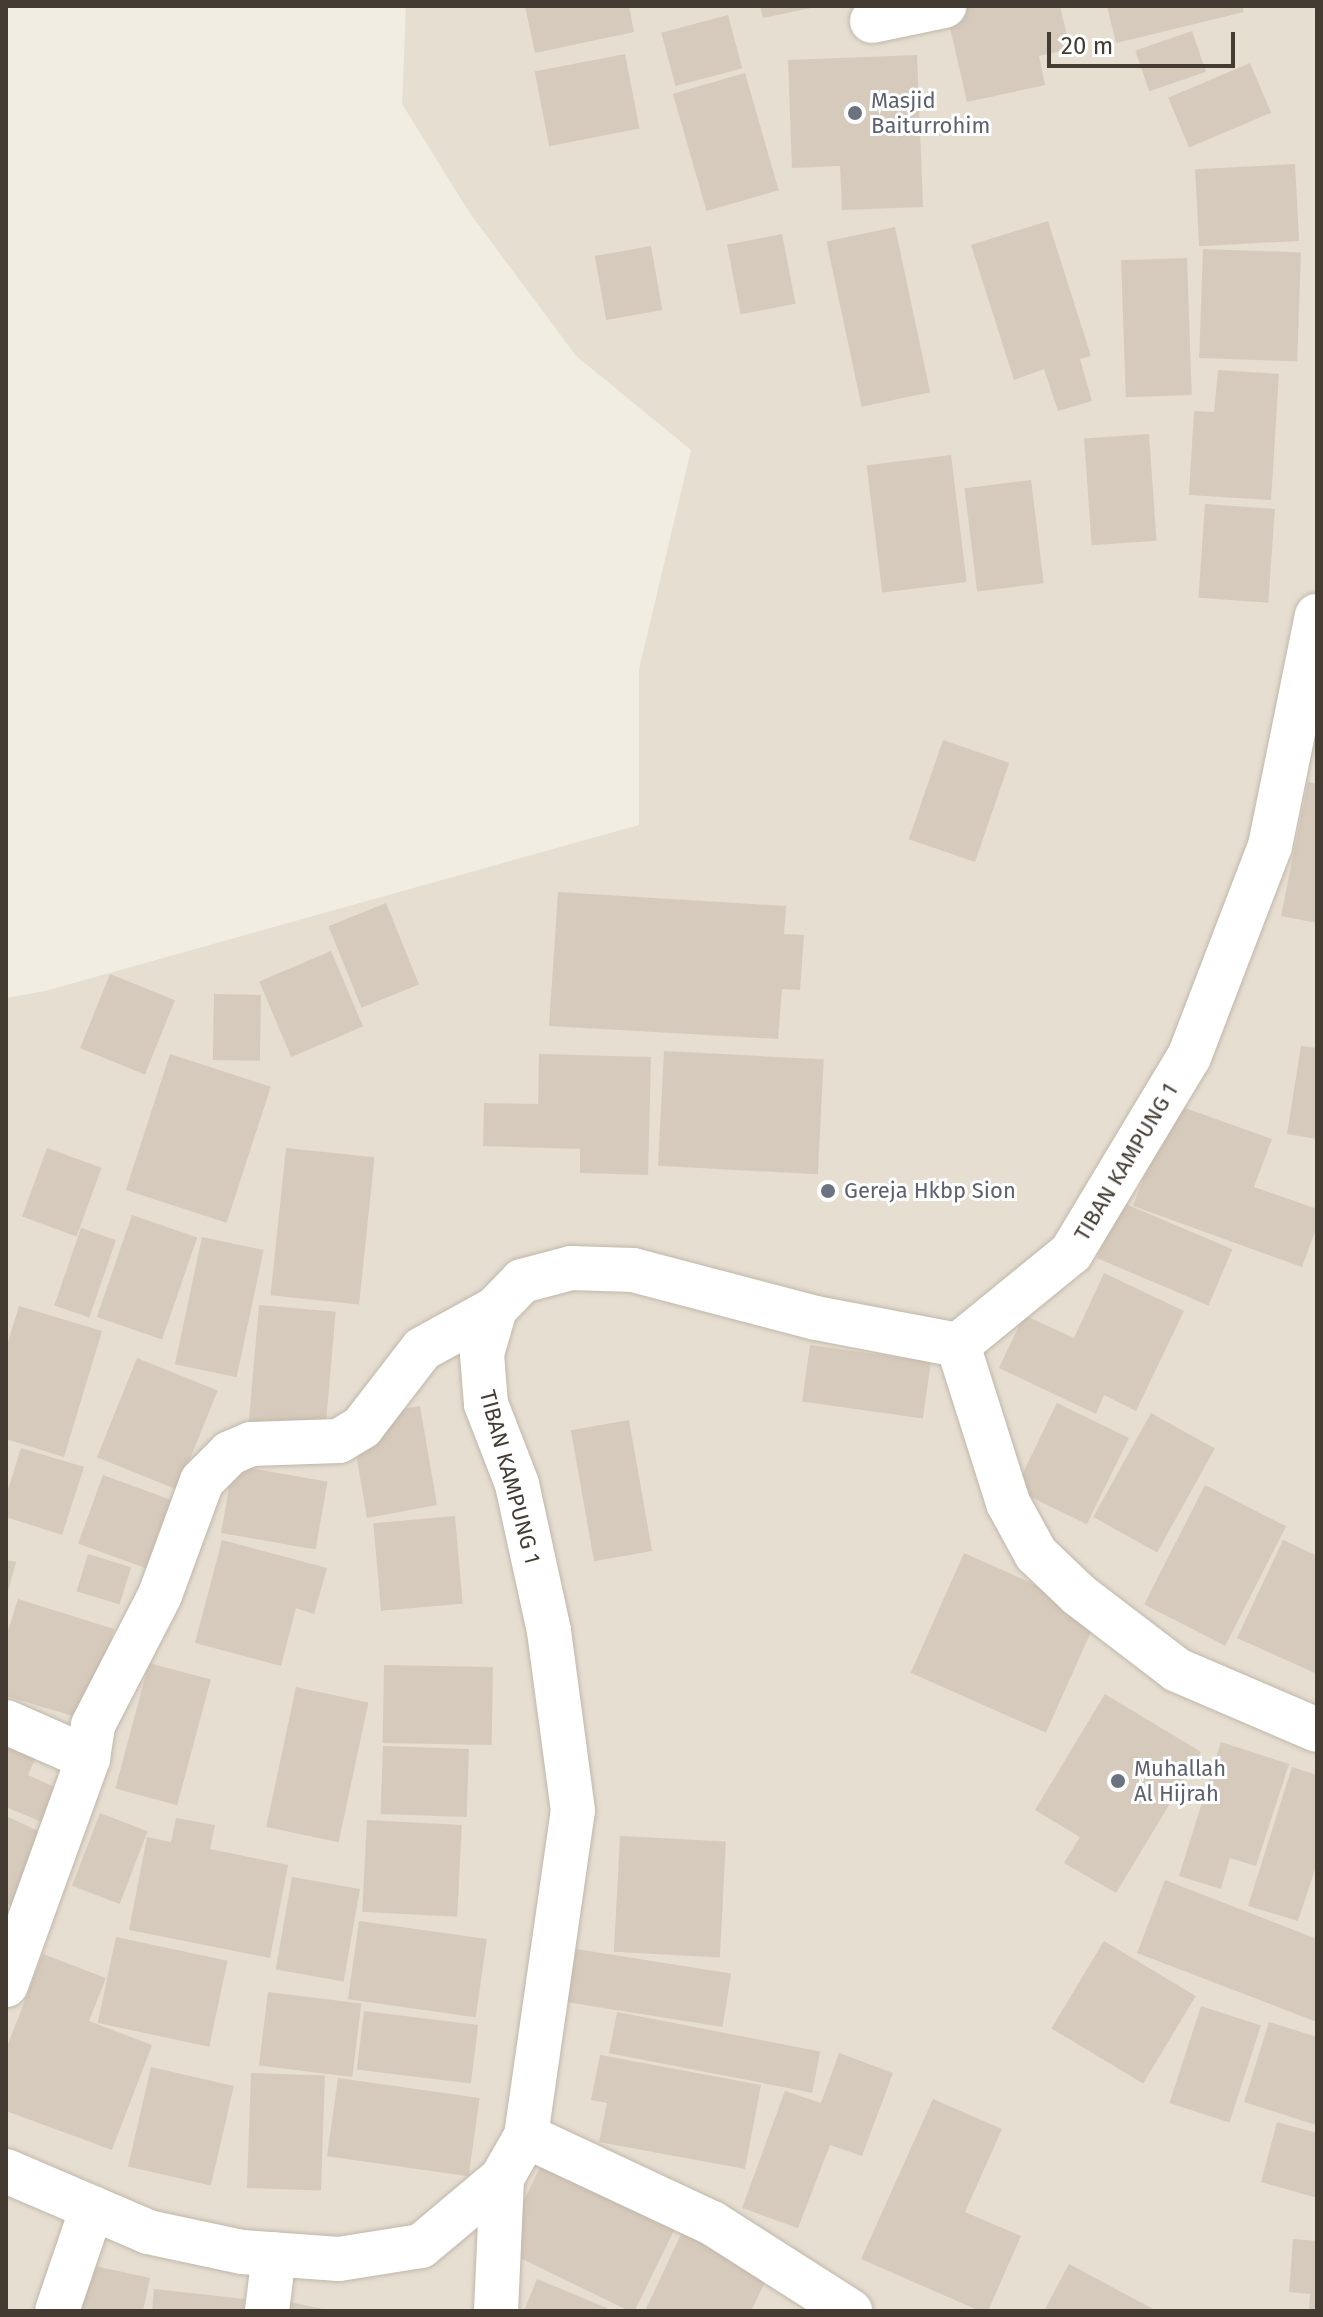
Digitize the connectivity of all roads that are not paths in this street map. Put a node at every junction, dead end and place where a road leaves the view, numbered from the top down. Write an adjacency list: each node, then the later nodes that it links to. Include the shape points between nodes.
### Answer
1 (944, 6): 2 (street)
2 (872, 21)
3 (1317, 616): 5 (street, TIBAN KAMPUNG 1, via 1270,846 1189,1057 1071,1253)
4 (495, 1309): 5 (street, TIBAN KAMPUNG 1, via 522,1281 571,1268 633,1270 816,1318); 8 (street, via 422,1349 362,1427 339,1441 251,1444 213,1466 192,1502 160,1595 93,1725); 10 (street, TIBAN KAMPUNG 1, via 482,1354 486,1404 517,1484 549,1631 573,1811)
5 (958, 1345): 7 (street, via 1008,1503 1036,1554 1079,1595 1177,1670)
6 (6, 1722): 8 (street)
7 (1317, 1730)
8 (88, 1758): 9 (street)
9 (6, 1985)
10 (526, 2136): 12 (street, TIBAN KAMPUNG 1); 18 (street, via 712,2223)
11 (6, 2171): 13 (street, TIBAN KAMPUNG 1)
12 (502, 2178): 14 (street, TIBAN KAMPUNG 1, via 421,2246 339,2259); 17 (street)
13 (92, 2208): 14 (street, TIBAN KAMPUNG 1, via 148,2232); 15 (street)
14 (274, 2254): 16 (street)
15 (57, 2311)
16 (267, 2311)
17 (496, 2311)
18 (850, 2311)

